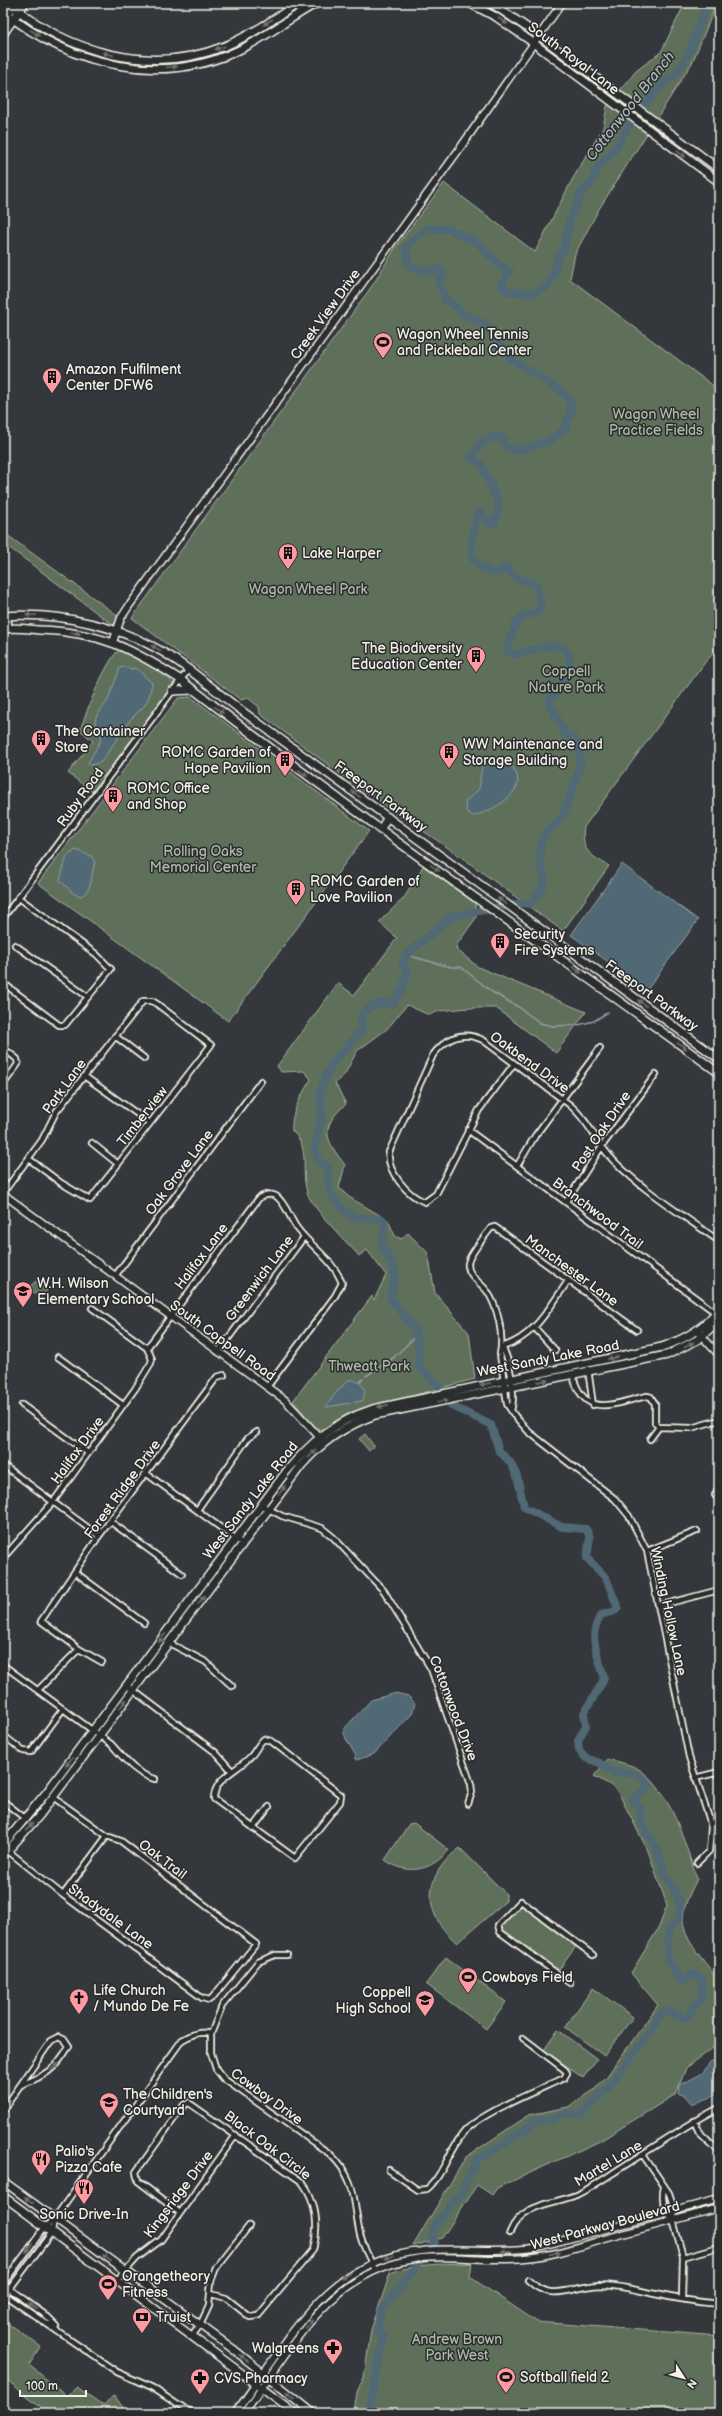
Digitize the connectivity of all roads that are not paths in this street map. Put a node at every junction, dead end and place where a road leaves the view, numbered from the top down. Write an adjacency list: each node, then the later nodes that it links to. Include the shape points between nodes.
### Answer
1 (25, 3): 7 (main road)
2 (299, 3): 10 (main road, one-way to 10)
3 (317, 3): 13 (main road)
4 (469, 3): 14 (main road, South Royal Lane, one-way to 14, via 496,17)
5 (490, 3): 12 (main road, South Royal Lane)
6 (562, 3): 12 (street, Creek View Drive)
7 (15, 6): 8 (main road); 15 (main road, one-way to 7, via 115,56 75,44 44,28)
8 (8, 15): 9 (main road); 11 (main road); 16 (main road, one-way to 16, via 51,43 74,54 111,65)
9 (3, 21)
10 (254, 32): 13 (main road); 15 (main road, one-way to 15, via 225,46 199,54 174,59)
11 (3, 34)
12 (538, 35): 14 (street, Creek View Drive); 18 (main road, South Royal Lane)
13 (259, 39): 16 (main road, one-way to 13, via 191,65 230,53)
14 (532, 42): 17 (main road, South Royal Lane); 23 (street, Creek View Drive, via 458,151 128,606)
15 (146, 59): 16 (main road)
16 (147, 69)
17 (591, 86): 18 (main road, via 601,91); 20 (main road, South Royal Lane, one-way to 20)
18 (612, 90): 19 (main road, South Royal Lane)
19 (719, 169)
20 (719, 182)
21 (5, 616): 22 (street); 23 (main road, Freeport Parkway, one-way to 21, via 59,616)
22 (6, 628): 24 (main road, Freeport Parkway, one-way to 24, via 84,634)
23 (117, 631): 24 (street, Creek View Drive); 25 (main road, Freeport Parkway, one-way to 23, via 159,650)
24 (113, 642): 26 (main road, Freeport Parkway)
25 (189, 670): 26 (street, Ruby Road); 29 (main road, Freeport Parkway)
26 (181, 680): 27 (main road, Freeport Parkway); 28 (street, Ruby Road)
27 (193, 690): 28 (main road); 31 (main road, Freeport Parkway, one-way to 31)
28 (172, 691): 36 (street, Ruby Road)
29 (242, 711): 30 (main road, Freeport Parkway); 31 (main road)
30 (248, 716): 31 (main road); 32 (main road, Freeport Parkway, one-way to 30)
31 (238, 724): 33 (main road, Freeport Parkway, one-way to 33)
32 (388, 817): 33 (main road); 34 (main road, Freeport Parkway)
33 (380, 830): 35 (main road, Freeport Parkway)
34 (429, 847): 35 (main road); 41 (main road, Freeport Parkway, one-way to 34)
35 (420, 858): 42 (main road, Freeport Parkway, one-way to 42)
36 (19, 898): 37 (street, Ruby Road); 40 (street, via 110,965 112,969)
37 (3, 918)
38 (15, 945): 40 (street)
39 (3, 983): 40 (street, via 59,1025 65,1025)
40 (88, 997)
41 (657, 1014): 42 (main road); 48 (main road, Freeport Parkway)
42 (650, 1023): 50 (main road, Freeport Parkway, one-way to 50)
43 (115, 1036): 44 (street, Park Lane, via 143,1001 152,1000); 47 (street); 53 (street, Park Lane)
44 (211, 1045): 57 (street, Timberview)
45 (3, 1048): 55 (street, via 17,1059 18,1064)
46 (600, 1048): 56 (street)
47 (144, 1058)
48 (717, 1058): 50 (main road)
49 (514, 1064): 56 (street, Oakbend Drive); 58 (street, via 479,1110); 58 (street, Oakbend Drive, via 473,1036 444,1042 433,1055 389,1152 388,1162 413,1196 425,1202 430,1201 440,1188)
50 (708, 1065): 51 (main road, Freeport Parkway)
51 (719, 1073)
52 (656, 1074): 60 (street, Post Oak Drive)
53 (84, 1076): 57 (street); 61 (street, Park Lane, via 56,1112 45,1136)
54 (261, 1081): 69 (street, Oak Grove Lane)
55 (3, 1084)
56 (562, 1099): 60 (street, Oakbend Drive, via 584,1117); 63 (street)
57 (150, 1123): 62 (street, Timberview)
58 (468, 1130): 63 (street, Branchwood Trail)
59 (92, 1143): 62 (street)
60 (602, 1146): 65 (street, Post Oak Drive); 68 (street, Oakbend Drive, via 613,1161 630,1176)
61 (29, 1159): 62 (street, Timberview, via 61,1183 90,1200); 64 (street, Park Lane)
62 (118, 1164)
63 (517, 1166): 65 (street, Branchwood Trail)
64 (3, 1194): 69 (street, South Coppell Road)
65 (566, 1202): 72 (street, Branchwood Trail)
66 (495, 1227): 70 (street, Manchester Lane); 79 (street, Winding Hollow Lane, via 491,1228 468,1264 469,1272 487,1292 493,1305 499,1321)
67 (304, 1237): 73 (street, Halifax Lane, via 275,1195 269,1194 259,1198); 82 (street, Greenwich Lane); 90 (street, via 328,1260 342,1283)
68 (719, 1241)
69 (115, 1276): 73 (street, South Coppell Road)
70 (568, 1281): 75 (street); 76 (street, Manchester Lane)
71 (92, 1308): 80 (street)
72 (717, 1311): 77 (main road, West Sandy Lake Road)
73 (170, 1316): 80 (street, Halifax Lane); 82 (street, South Coppell Road)
74 (719, 1321): 78 (main road, West Sandy Lake Road)
75 (535, 1328): 79 (street, via 519,1341); 81 (street)
76 (637, 1330)
77 (697, 1330): 78 (street); 86 (main road, West Sandy Lake Road, one-way to 86, via 678,1342)
78 (702, 1336): 83 (street); 86 (main road, West Sandy Lake Road, one-way to 78, via 667,1355)
79 (502, 1347): 89 (street, Winding Hollow Lane, via 506,1354); 89 (street, Winding Hollow Lane, via 500,1354)
80 (147, 1348): 92 (street, Halifax Drive, via 152,1364)
81 (555, 1350)
82 (218, 1352): 90 (street, South Coppell Road)
83 (719, 1355)
84 (58, 1357): 92 (street)
85 (571, 1367): 86 (main road, West Sandy Lake Road); 88 (street); 89 (main road, West Sandy Lake Road)
86 (587, 1367): 88 (main road, West Sandy Lake Road); 93 (street)
87 (224, 1375): 103 (street, Forest Ridge Drive, via 217,1377)
88 (572, 1375): 89 (main road, West Sandy Lake Road, one-way to 88); 93 (street, via 584,1399)
89 (507, 1384): 94 (street, Winding Hollow Lane, via 513,1404); 94 (street, Winding Hollow Lane, via 507,1404); 98 (main road, West Sandy Lake Road, one-way to 98, via 459,1389 355,1414); 100 (main road, West Sandy Lake Road, one-way to 89, via 353,1423 375,1415 464,1397)
90 (267, 1387): 98 (street, South Coppell Road, via 291,1406)
91 (22, 1405): 101 (street)
92 (123, 1405): 101 (street, Halifax Drive)
93 (593, 1405): 96 (street, via 603,1406 651,1397 655,1404 655,1423)
94 (511, 1410): 115 (street, Winding Hollow Lane, via 529,1432 615,1499 629,1516)
95 (719, 1420): 96 (street, via 691,1428)
96 (659, 1427): 99 (street)
97 (257, 1432): 108 (street, via 248,1438)
98 (319, 1436): 100 (street, South Coppell Road); 107 (main road, West Sandy Lake Road, via 299,1456)
99 (650, 1439)
100 (324, 1442): 109 (main road, West Sandy Lake Road, one-way to 100, via 301,1466)
101 (88, 1453): 106 (street, Halifax Drive)
102 (3, 1465): 106 (street)
103 (147, 1474): 108 (street); 110 (street, Forest Ridge Drive)
104 (719, 1486): 105 (street, via 715,1495)
105 (719, 1500)
106 (53, 1502): 112 (street); 116 (street, Halifax Drive)
107 (261, 1505): 109 (street, Cottonwood Drive); 113 (main road, West Sandy Lake Road)
108 (197, 1510): 113 (street)
109 (268, 1510): 114 (main road, West Sandy Lake Road); 140 (street, Cottonwood Drive, via 322,1528 334,1537 384,1591 431,1669 471,1784 472,1792)
110 (111, 1522): 112 (street, Forest Ridge Drive); 118 (street)
111 (697, 1531): 115 (street)
112 (99, 1536): 117 (street, Forest Ridge Drive)
113 (236, 1539): 114 (street); 126 (main road, West Sandy Lake Road, one-way to 126)
114 (242, 1544): 122 (main road, West Sandy Lake Road, one-way to 114)
115 (647, 1551): 120 (street, Winding Hollow Lane)
116 (3, 1558)
117 (76, 1573): 121 (street); 123 (street, Forest Ridge Drive, via 41,1621)
118 (182, 1574)
119 (719, 1590): 120 (street)
120 (658, 1606): 136 (street, Winding Hollow Lane)
121 (144, 1623)
122 (169, 1643): 127 (street, via 206,1662); 129 (main road, West Sandy Lake Road)
123 (79, 1649): 124 (street); 128 (street)
124 (102, 1662)
125 (3, 1665): 128 (street)
126 (126, 1685): 129 (street); 131 (main road, West Sandy Lake Road)
127 (232, 1686)
128 (38, 1690): 130 (street)
129 (133, 1690): 133 (main road, West Sandy Lake Road, one-way to 129); 134 (street, via 215,1752)
130 (63, 1709): 131 (street); 132 (street, via 31,1752 23,1751)
131 (93, 1730): 133 (street); 142 (main road, West Sandy Lake Road, one-way to 142)
132 (3, 1735)
133 (99, 1735): 137 (street, via 130,1765 146,1777); 138 (main road, West Sandy Lake Road)
134 (231, 1770): 145 (street, via 214,1792 214,1799); 145 (street, via 251,1756 264,1739 271,1741 341,1795 340,1802 295,1858)
135 (719, 1772): 136 (street)
136 (695, 1778): 144 (street, Winding Hollow Lane)
137 (155, 1779)
138 (53, 1797): 146 (street, Oak Trail); 147 (main road, West Sandy Lake Road, one-way to 138)
139 (3, 1801): 142 (street)
140 (468, 1804)
141 (269, 1807): 145 (street)
142 (26, 1819): 147 (main road, West Sandy Lake Road)
143 (719, 1821): 144 (street)
144 (710, 1824): 148 (street, Winding Hollow Lane, via 709,1850)
145 (253, 1828)
146 (107, 1836): 149 (street); 153 (street, Oak Trail, via 121,1841 256,1944)
147 (4, 1850): 149 (street, Shadydale Lane)
148 (697, 1863)
149 (63, 1895): 153 (street, Shadydale Lane, via 202,1998)
150 (288, 1955): 154 (street, Cowboy Drive, via 275,1955 258,1962 222,2006)
151 (593, 1955): 152 (street, via 521,1901 500,1920 500,1932)
152 (570, 1983)
153 (209, 2000)
154 (211, 2034): 172 (street, via 202,2032 182,2040); 180 (street, Cowboy Drive, via 213,2061 224,2079 330,2154 349,2177 354,2191 359,2230)
155 (524, 2038): 163 (street, via 565,2070 567,2073 564,2078 472,2125 455,2144 427,2190 418,2190)
156 (21, 2085): 156 (street, one-way to 156, via 44,2076 61,2060 69,2046 65,2040 59,2038 52,2041); 158 (street)
157 (719, 2108): 159 (street, Martel Lane)
158 (3, 2110)
159 (694, 2121): 161 (street, via 700,2132); 162 (street, Martel Lane)
160 (236, 2135): 170 (street, Kingsridge Drive); 170 (street, Black Oak Circle, via 194,2104 184,2105 136,2172 136,2178); 187 (street, Black Oak Circle, via 302,2182 309,2190 315,2206 316,2240 309,2257 258,2316 250,2317 226,2298)
161 (719, 2151)
162 (643, 2154): 165 (street); 177 (street, Martel Lane, via 583,2192 528,2210 513,2224)
163 (389, 2170)
164 (3, 2181): 172 (main road, one-way to 164)
165 (664, 2187): 169 (street, via 669,2193); 171 (street, via 662,2196)
166 (3, 2196): 175 (main road)
167 (719, 2199): 169 (street, West Parkway Boulevard)
168 (719, 2208): 173 (street, West Parkway Boulevard)
169 (675, 2211): 171 (street, West Parkway Boulevard); 173 (street)
170 (180, 2213): 182 (street, Kingsridge Drive, via 154,2247 137,2258)
171 (667, 2213): 173 (street); 180 (street, West Parkway Boulevard, one-way to 180, via 534,2248 406,2253)
172 (54, 2219): 175 (street); 176 (street); 182 (main road, one-way to 172)
173 (673, 2220): 179 (street); 181 (street, West Parkway Boulevard, one-way to 173, via 433,2257 526,2258 551,2254)
174 (249, 2226): 187 (street, via 216,2268)
175 (44, 2227): 176 (main road); 185 (street, one-way to 185)
176 (52, 2232): 183 (main road); 186 (street)
177 (510, 2232)
178 (719, 2247): 179 (street)
179 (683, 2257): 189 (street)
180 (372, 2263): 181 (street, Cowboy Drive); 194 (street, West Parkway Boulevard, one-way to 194, via 346,2276 324,2295 312,2308)
181 (375, 2270): 194 (street, West Parkway Boulevard, one-way to 181, via 324,2306 345,2287)
182 (125, 2271): 183 (street, Kingsridge Drive); 191 (main road)
183 (118, 2280): 193 (main road)
184 (528, 2280): 189 (street, via 535,2287 551,2294 599,2286 616,2286)
185 (3, 2284): 186 (street)
186 (10, 2289): 188 (street); 192 (street, one-way to 186, via 44,2314)
187 (211, 2294): 191 (street, via 209,2306)
188 (4, 2295): 192 (street)
189 (682, 2299): 190 (street)
190 (719, 2304)
191 (199, 2325): 193 (street); 194 (main road, one-way to 191)
192 (60, 2331): 196 (street, via 106,2364 153,2388)
193 (192, 2335): 195 (main road)
194 (267, 2376): 195 (street, West Parkway Boulevard); 201 (main road, one-way to 194)
195 (260, 2385): 198 (street); 199 (street); 200 (main road)
196 (185, 2411): 197 (street)
197 (196, 2413)
198 (235, 2413)
199 (244, 2413)
200 (295, 2413)
201 (313, 2413)

